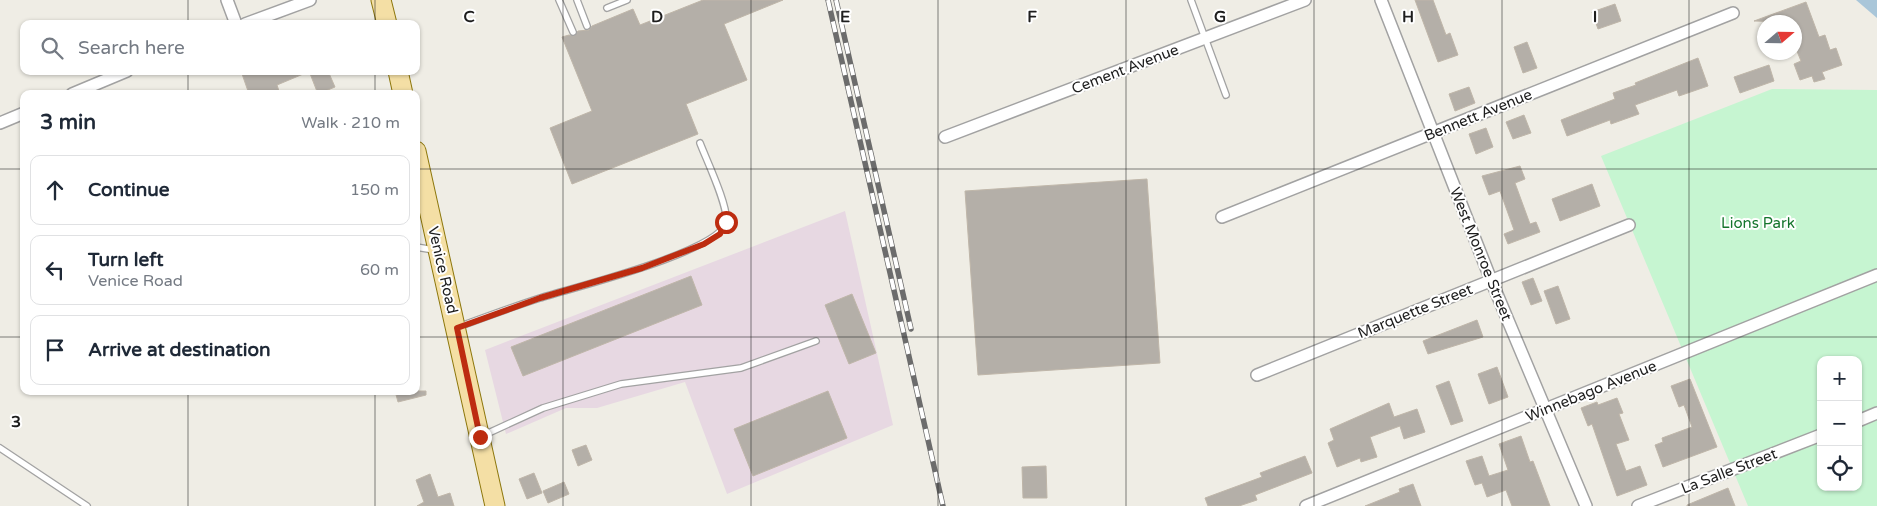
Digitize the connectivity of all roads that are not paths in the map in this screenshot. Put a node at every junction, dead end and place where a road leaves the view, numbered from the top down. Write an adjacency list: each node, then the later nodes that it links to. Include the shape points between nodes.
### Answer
1 (228, 0): 12 (street)
2 (310, 0): 13 (street)
3 (381, 0): 14 (main road)
4 (559, 0): 16 (lane)
5 (577, 0): 15 (lane)
6 (627, 0): 10 (lane)
7 (1191, 0): 17 (lane)
8 (1305, 0): 17 (street, Cement Avenue)
9 (1381, 0): 25 (street, West Monroe Street)
10 (606, 8)
11 (1733, 13): 25 (street, Bennett Avenue)
12 (235, 20)
13 (256, 20)
14 (386, 20)
15 (587, 26)
16 (573, 32)
17 (1204, 39): 22 (lane); 26 (street, Cement Avenue)
18 (117, 75): 20 (street)
19 (399, 75): 21 (main road)
20 (82, 90)
21 (402, 90)
22 (1226, 95)
23 (20, 115): 24 (street)
24 (0, 123)
25 (1432, 133): 29 (street, Bennett Avenue); 34 (street, West Monroe Street)
26 (945, 137)
27 (700, 144): 35 (lane, via 723,202 726,222 720,234 704,244 642,268 540,298)
28 (420, 182): 32 (main road, Venice Road)
29 (1222, 217)
30 (1628, 225): 34 (street, Marquette Street)
31 (420, 248): 32 (lane)
32 (439, 250): 35 (main road, Venice Road)
33 (1877, 275): 38 (street, Winnebago Avenue)
34 (1491, 280): 37 (street, Marquette Street); 38 (street, West Monroe Street)
35 (457, 328): 41 (main road, Venice Road)
36 (816, 340): 41 (lane, via 741,368 621,384 543,408)
37 (1257, 375)
38 (1545, 409): 46 (street, Winnebago Avenue); 47 (street, West Monroe Street)
39 (1877, 413): 40 (street)
40 (1862, 419)
41 (480, 437): 45 (main road, Venice Road)
42 (1817, 438): 48 (street, La Salle Street)
43 (0, 448): 44 (lane)
44 (87, 506)
45 (495, 506)
46 (1306, 506)
47 (1586, 506)
48 (1638, 506)

